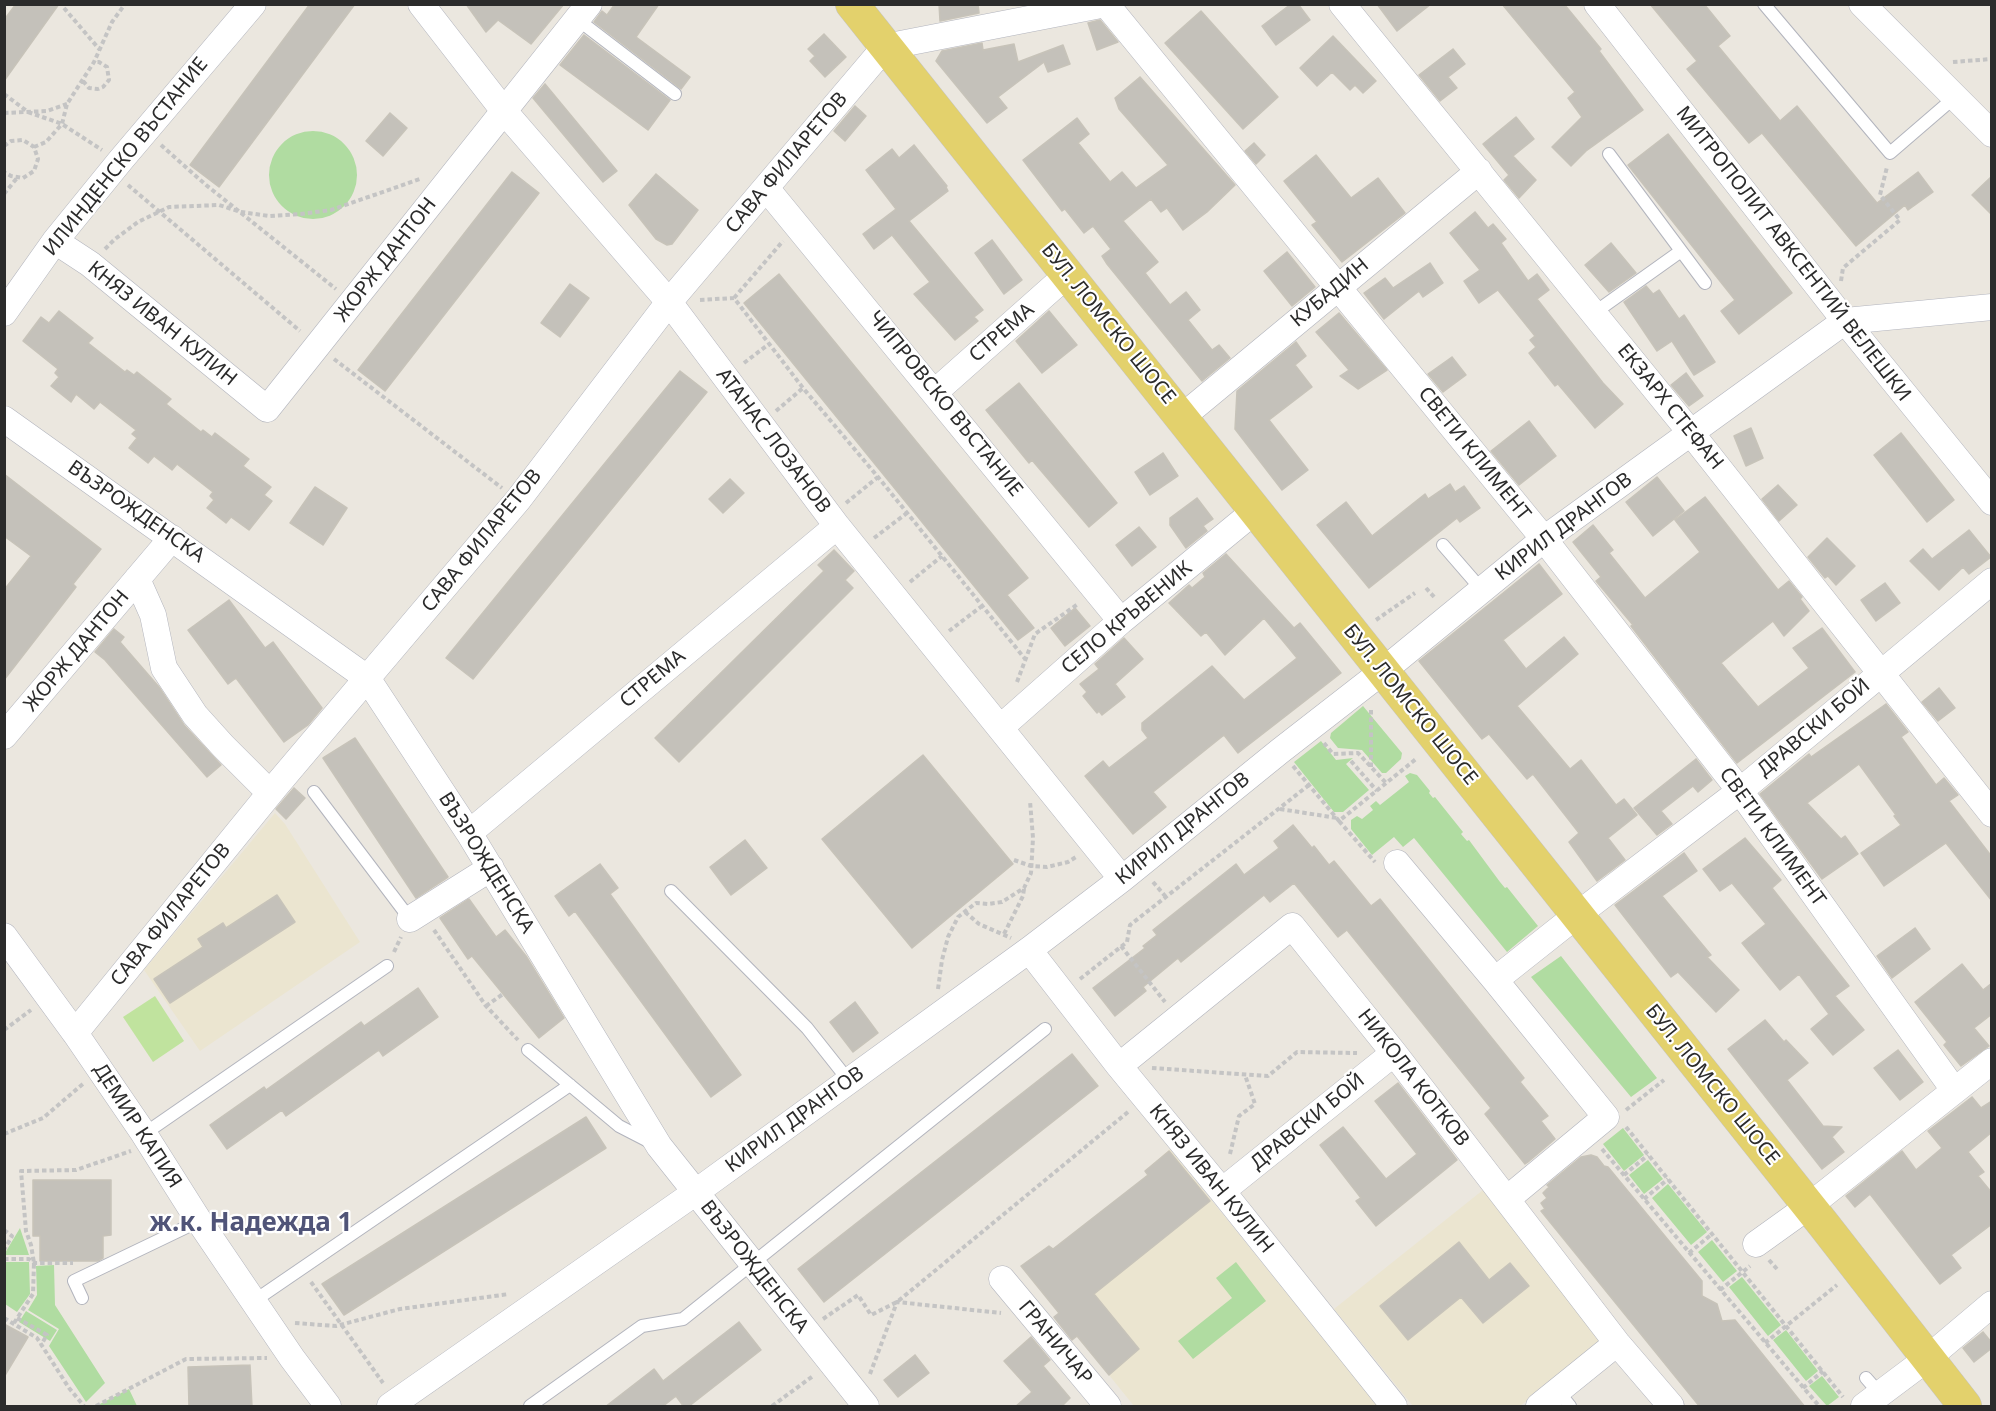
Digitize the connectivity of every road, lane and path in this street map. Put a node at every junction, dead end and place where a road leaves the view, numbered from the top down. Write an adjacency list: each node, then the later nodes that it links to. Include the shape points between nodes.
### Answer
1 (125, 4): 13 (path)
2 (253, 4): 26 (street, ИЛИНДЕНСКО ВЪСТАНИЕ)
3 (421, 4): 22 (street, АТАНАС ЛОЗАНОВ)
4 (852, 4): 12 (main road, БУЛ. ЛОМСКО ШОСЕ)
5 (1106, 4): 12 (street); 47 (street, СВЕТИ КЛИМЕНТ)
6 (1342, 4): 33 (street, ЕКЗАРХ СТЕФАН)
7 (1597, 4): 54 (street, МИТРОПОЛИТ АВКСЕНТИЙ ВЕЛЕШКИ)
8 (1764, 4): 30 (lane)
9 (1862, 4): 16 (street)
10 (64, 8): 13 (path)
11 (583, 12): 19 (lane); 22 (street, ЖОРЖ ДАНТОН)
12 (885, 47): 37 (street, САВА ФИЛАРЕТОВ); 45 (main road, БУЛ. ЛОМСКО ШОСЕ)
13 (100, 50): 15 (path)
14 (1992, 59): 16 (path)
15 (94, 62): 17 (path); 17 (path, via 107,67 106,85 89,88)
16 (1923, 65): 20 (street)
17 (83, 81): 21 (path)
18 (4, 94): 23 (path)
19 (675, 94)
20 (1954, 97): 27 (street); 30 (lane)
21 (67, 104): 23 (path); 25 (path)
22 (504, 111): 35 (street, ЖОРЖ ДАНТОН); 50 (street, АТАНАС ЛОЗАНОВ)
23 (28, 112): 24 (path); 25 (path)
24 (4, 113)
25 (62, 124): 29 (path, via 46,142); 32 (path)
26 (144, 131): 32 (street, ИЛИНДЕНСКО ВЪСТАНИЕ); 39 (path)
27 (1992, 135)
28 (4, 146): 29 (path, via 17,140)
29 (34, 147): 36 (path, via 37,166 29,175)
30 (1890, 153): 54 (path, via 1880,195 1900,220 1844,268)
31 (1610, 154): 43 (lane)
32 (120, 161): 40 (path, via 126,183); 42 (street, ИЛИНДЕНСКО ВЪСТАНИЕ)
33 (1479, 171): 47 (street, КУБАДИН); 53 (street, ЕКЗАРХ СТЕФАН)
34 (4, 172): 36 (path)
35 (453, 176): 39 (path, via 416,180 331,210 269,216); 49 (street, ЖОРЖ ДАНТОН)
36 (17, 178): 38 (path)
37 (766, 188): 41 (street, ЧИПРОВСКО ВЪСТАНИЕ); 50 (street, САВА ФИЛАРЕТОВ)
38 (4, 194)
39 (237, 210): 40 (path, via 192,205); 49 (path)
40 (159, 212): 44 (path, via 115,239); 56 (path)
41 (797, 224): 48 (path); 59 (street, ЧИПРОВСКО ВЪСТАНИЕ)
42 (55, 241): 44 (street, КНЯЗ ИВАН КУЛИН); 52 (street, ИЛИНДЕНСКО ВЪСТАНИЕ)
43 (1681, 250): 46 (lane); 53 (lane)
44 (90, 264): 60 (street, КНЯЗ ИВАН КУЛИН)
45 (1068, 274): 59 (street, СТРЕМА); 61 (main road, БУЛ. ЛОМСКО ШОСЕ)
46 (1705, 283)
47 (1338, 286): 61 (street, КУБАДИН); 72 (street, СВЕТИ КЛИМЕНТ)
48 (734, 298): 50 (path); 55 (path)
49 (352, 302): 56 (street, ЖОРЖ ДАНТОН)
50 (669, 302): 57 (street, АТАНАС ЛОЗАНОВ); 66 (street, САВА ФИЛАРЕТОВ)
51 (1992, 307): 54 (street)
52 (4, 313)
53 (1594, 313): 64 (street, ЕКЗАРХ СТЕФАН)
54 (1840, 314): 64 (street, КИРИЛ ДРАНГОВ); 67 (street, МИТРОПОЛИТ АВКСЕНТИЙ ВЕЛЕШКИ)
55 (769, 344): 57 (path); 58 (path)
56 (318, 346): 60 (street, ЖОРЖ ДАНТОН); 66 (path)
57 (725, 377): 63 (street, АТАНАС ЛОЗАНОВ)
58 (803, 388): 63 (path); 65 (path)
59 (935, 392): 78 (street, ЧИПРОВСКО ВЪСТАНИЕ)
60 (267, 409)
61 (1182, 417): 68 (main road, БУЛ. ЛОМСКО ШОСЕ)
62 (4, 419): 71 (street, ВЪЗРОЖДЕНСКА)
63 (760, 424): 70 (street, АТАНАС ЛОЗАНОВ)
64 (1691, 433): 72 (street, КИРИЛ ДРАНГОВ); 88 (street, ЕКЗАРХ СТЕФАН)
65 (879, 477): 69 (path); 70 (path)
66 (518, 500): 89 (street, САВА ФИЛАРЕТОВ)
67 (1992, 502)
68 (1256, 510): 83 (street, СЕЛО КРЪВЕНИК); 87 (main road, БУЛ. ЛОМСКО ШОСЕ)
69 (907, 513): 74 (path); 75 (path)
70 (834, 521): 74 (street, АТАНАС ЛОЗАНОВ); 109 (street, СТРЕМА)
71 (172, 538): 76 (street, ЖОРЖ ДАНТОН); 89 (street, ВЪЗРОЖДЕНСКА)
72 (1544, 539): 79 (street, КИРИЛ ДРАНГОВ); 102 (street, СВЕТИ КЛИМЕНТ)
73 (1443, 545): 79 (lane)
74 (857, 551): 81 (street, АТАНАС ЛОЗАНОВ)
75 (942, 556): 81 (path); 82 (path)
76 (137, 579): 94 (street, ЖОРЖ ДАНТОН); 104 (street, via 153,615 164,668 195,715)
77 (1992, 581): 88 (street, ДРАВСКИ БОЙ)
78 (1098, 590): 83 (street, ЧИПРОВСКО ВЪСТАНИЕ); 86 (path, via 1035,634)
79 (1482, 590): 87 (street, КИРИЛ ДРАНГОВ)
80 (1415, 593): 84 (path)
81 (893, 595): 85 (street, АТАНАС ЛОЗАНОВ)
82 (982, 606): 85 (path); 86 (path)
83 (1121, 621): 93 (street, СЕЛО КРЪВЕНИК)
84 (1376, 621)
85 (933, 644): 93 (street, АТАНАС ЛОЗАНОВ)
86 (1026, 660): 90 (path)
87 (1383, 671): 92 (street, КИРИЛ ДРАНГОВ); 120 (main road, БУЛ. ЛОМСКО ШОСЕ)
88 (1879, 674): 102 (street, ДРАВСКИ БОЙ); 107 (street, ЕКЗАРХ СТЕФАН)
89 (367, 678): 104 (street, САВА ФИЛАРЕТОВ); 109 (street, ВЪЗРОЖДЕНСКА)
90 (1015, 689)
91 (1371, 704): 98 (path)
92 (1312, 726): 95 (street, КИРИЛ ДРАНГОВ); 98 (path, via 1333,754 1358,753)
93 (1000, 728): 110 (street, АТАНАС ЛОЗАНОВ)
94 (4, 736)
95 (1280, 751): 100 (path); 115 (street, КИРИЛ ДРАНГОВ)
96 (1416, 759): 99 (path)
97 (1351, 761): 101 (path)
98 (1371, 767): 99 (path)
99 (1386, 783): 101 (path)
100 (1309, 785): 106 (path); 108 (path)
101 (1377, 791): 108 (path)
102 (1740, 791): 120 (street, ДРАВСКИ БОЙ); 145 (street, СВЕТИ КЛИМЕНТ)
103 (314, 792): 119 (lane)
104 (270, 793): 135 (street, САВА ФИЛАРЕТОВ)
105 (1029, 799): 113 (path)
106 (1279, 808): 108 (path); 123 (path, via 1130,925 1127,942)
107 (1992, 813)
108 (1338, 819): 112 (path, via 1380,867)
109 (469, 833): 114 (street, ВЪЗРОЖДЕНСКА)
110 (1092, 842): 113 (path, via 1068,862); 115 (street, АТАНАС ЛОЗАНОВ)
111 (1014, 860): 113 (path)
112 (1397, 863): 126 (street)
113 (1031, 866): 116 (path)
114 (491, 868): 119 (street); 152 (street, ВЪЗРОЖДЕНСКА)
115 (1122, 879): 124 (street, КИРИЛ ДРАНГОВ)
116 (1024, 888): 118 (path, via 1002,902 976,903); 121 (path)
117 (671, 891): 143 (lane, via 807,1028)
118 (965, 912): 121 (path, via 979,924); 131 (path, via 948,937)
119 (416, 915): 125 (path); 130 (path)
120 (1577, 915): 126 (street, ДРАВСКИ БОЙ); 160 (main road, БУЛ. ЛОМСКО ШОСЕ)
121 (1004, 934): 124 (path)
122 (4, 936): 129 (street, ДЕМИР КАПИЯ)
123 (1121, 946): 127 (path); 132 (path)
124 (1029, 950): 127 (street, КНЯЗ ИВАН КУЛИН); 131 (street, КИРИЛ ДРАНГОВ)
125 (387, 966): 151 (lane)
126 (1495, 980): 149 (street, via 1606,1118)
127 (1063, 993): 139 (street, КНЯЗ ИВАН КУЛИН)
128 (503, 994): 130 (path)
129 (49, 997): 134 (path); 135 (street, ДЕМИР КАПИЯ)
130 (486, 1006): 136 (path)
131 (937, 1017): 143 (street, КИРИЛ ДРАНГОВ)
132 (1178, 1018): 137 (street, НИКОЛА КОТКОВ, via 1292,926); 139 (street, НИКОЛА КОТКОВ)
133 (1045, 1029): 170 (lane)
134 (4, 1030)
135 (75, 1033): 140 (street, ДЕМИР КАПИЯ)
136 (528, 1050): 144 (lane)
137 (1394, 1053): 141 (path, via 1297,1052 1268,1076); 156 (street, ДРАВСКИ БОЙ); 159 (street, НИКОЛА КОТКОВ)
138 (1992, 1060): 145 (street)
139 (1119, 1066): 141 (path); 146 (street, КНЯЗ ИВАН КУЛИН)
140 (100, 1070): 150 (path, via 43,1118); 151 (street, ДЕМИР КАПИЯ)
141 (1245, 1075): 156 (path, via 1255,1104 1239,1116)
142 (1664, 1080): 147 (path)
143 (849, 1081): 157 (street, КИРИЛ ДРАНГОВ)
144 (570, 1085): 152 (lane, via 619,1126); 171 (lane)
145 (1954, 1090): 160 (street)
146 (1145, 1098): 156 (street, КНЯЗ ИВАН КУЛИН); 176 (path)
147 (1624, 1114)
148 (1622, 1120): 153 (path)
149 (1588, 1132): 154 (path); 159 (street)
150 (4, 1134)
151 (147, 1139): 161 (street, ДЕМИР КАПИЯ); 168 (path, via 76,1170 21,1171 26,1231)
152 (659, 1146): 157 (street, ВЪЗРОЖДЕНСКА)
153 (1648, 1155): 154 (path); 155 (path)
154 (1624, 1175): 158 (path)
155 (1668, 1179): 158 (path); 163 (path)
156 (1222, 1191): 204 (street, КНЯЗ ИВАН КУЛИН)
157 (696, 1192): 170 (street, ВЪЗРОЖДЕНСКА); 197 (street, КИРИЛ ДРАНГОВ)
158 (1644, 1198): 166 (path)
159 (1507, 1199): 186 (street, НИКОЛА КОТКОВ)
160 (1809, 1206): 164 (street); 190 (main road, БУЛ. ЛОМСКО ШОСЕ)
161 (199, 1221): 169 (lane); 178 (street, ДЕМИР КАПИЯ)
162 (4, 1230): 165 (path, via 12,1236)
163 (1712, 1234): 166 (path); 184 (path)
164 (1756, 1244)
165 (4, 1250)
166 (1689, 1253): 187 (path)
167 (4, 1259): 168 (path, via 30,1259)
168 (34, 1263): 169 (path); 181 (path, via 33,1294)
169 (112, 1264): 175 (lane, via 74,1281)
170 (753, 1264): 185 (street, ВЪЗРОЖДЕНСКА); 201 (lane, via 683,1319 642,1326)
171 (302, 1269): 178 (lane); 183 (path)
172 (1002, 1279): 180 (street, ГРАНИЧАР)
173 (1837, 1285): 184 (path)
174 (513, 1294): 183 (path, via 400,1308)
175 (82, 1298)
176 (897, 1302): 180 (path); 185 (path, via 871,1316 858,1295); 196 (path)
177 (1992, 1304): 190 (street)
178 (261, 1311): 183 (path); 189 (street, ДЕМИР КАПИЯ)
179 (4, 1317): 182 (path)
180 (1034, 1317): 203 (street, ГРАНИЧАР)
181 (17, 1318): 182 (path); 188 (path, via 47,1335)
182 (14, 1323): 188 (path)
183 (342, 1324): 197 (path)
184 (1786, 1326): 187 (path); 192 (path)
185 (805, 1332): 191 (street, ВЪЗРОЖДЕНСКА)
186 (1617, 1343): 195 (street); 205 (street, НИКОЛА КОТКОВ)
187 (1765, 1343): 193 (path)
188 (41, 1345): 198 (path)
189 (292, 1358): 199 (path, via 186,1359); 200 (street, ДЕМИР КАПИЯ)
190 (1928, 1358): 194 (street); 207 (main road, БУЛ. ЛОМСКО ШОСЕ)
191 (831, 1364): 196 (street, ВЪЗРОЖДЕНСКА); 202 (path)
192 (1823, 1371): 193 (path); 194 (path)
193 (1803, 1388): 206 (path)
194 (1864, 1394)
195 (1556, 1401)
196 (863, 1403)
197 (393, 1404)
198 (84, 1407)
199 (96, 1407)
200 (328, 1407)
201 (530, 1407)
202 (772, 1407)
203 (1108, 1407)
204 (1394, 1407)
205 (1671, 1407)
206 (1819, 1407)
207 (1965, 1407)

